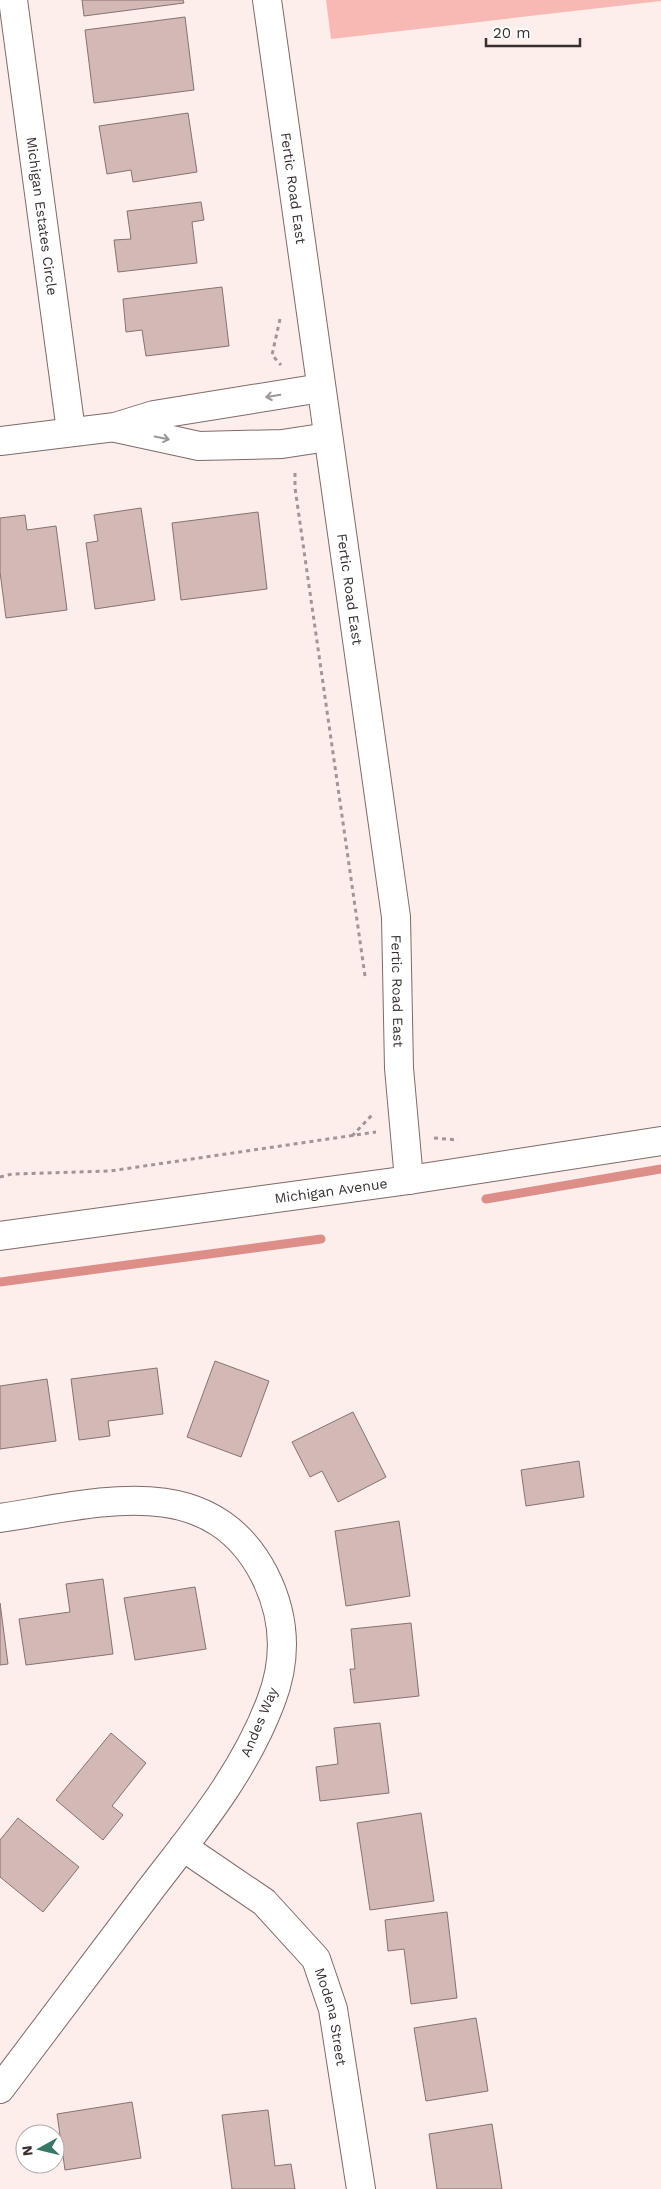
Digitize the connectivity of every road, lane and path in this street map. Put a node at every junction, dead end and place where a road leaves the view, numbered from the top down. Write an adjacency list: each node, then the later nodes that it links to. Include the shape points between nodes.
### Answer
1 (13, 0): 7 (street, Michigan Estates Circle)
2 (267, 0): 4 (street, Fertic Road East)
3 (281, 314): 5 (path, via 272,355 281,362)
4 (321, 388): 5 (street); 8 (street, Fertic Road East)
5 (290, 393): 6 (street, one-way to 6, via 154,415)
6 (115, 427): 7 (street); 10 (street, one-way to 10, via 199,446)
7 (71, 432): 9 (street)
8 (328, 437): 10 (street); 14 (street, Fertic Road East, via 396,917 399,1068)
9 (0, 441)
10 (294, 442): 11 (path, via 295,488)
11 (366, 980)
12 (378, 1109): 13 (path)
13 (352, 1136): 14 (path, via 380,1131); 17 (path, via 110,1171)
14 (406, 1136): 15 (path); 18 (street, Fertic Road East)
15 (463, 1141)
16 (661, 1141): 18 (street, Michigan Avenue)
17 (0, 1177)
18 (409, 1180): 19 (street, Michigan Avenue)
19 (0, 1236)
20 (0, 1518): 21 (street, Andes Way, via 111,1501 169,1502 219,1522 240,1540 260,1567 281,1615 280,1668 272,1700 231,1784)
21 (183, 1847): 22 (street, Andes Way); 23 (street, Modena Street, via 264,1902 316,1959 333,2009)
22 (0, 2089)
23 (361, 2189)

